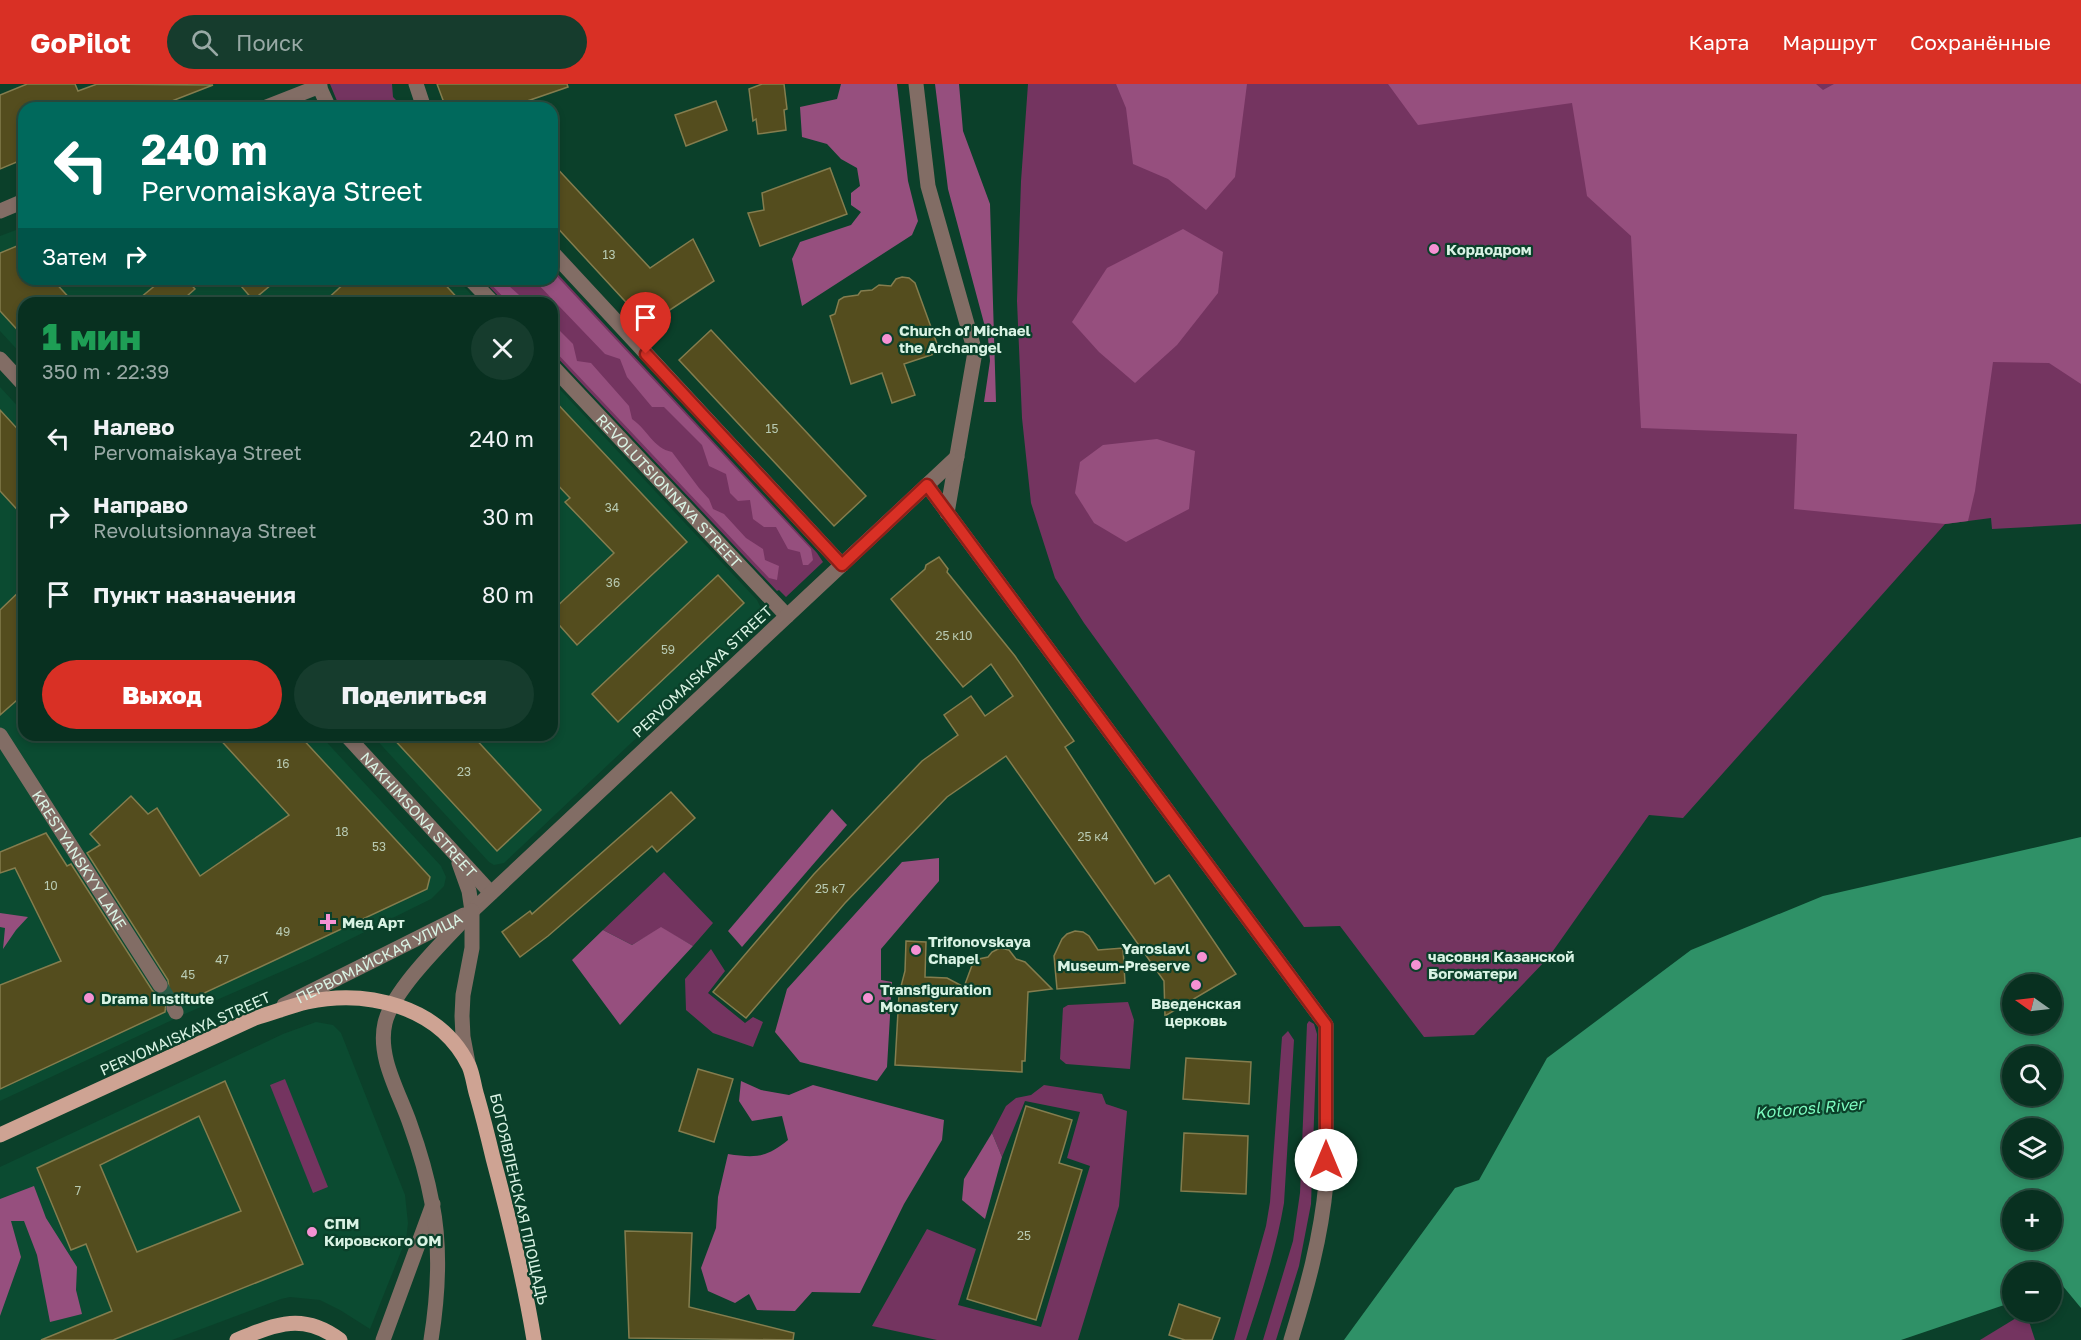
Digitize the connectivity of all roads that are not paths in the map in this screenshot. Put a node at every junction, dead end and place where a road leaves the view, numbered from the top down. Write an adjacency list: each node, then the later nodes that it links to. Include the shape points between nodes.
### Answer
1 (416, 84): 6 (street)
2 (916, 84): 15 (street, via 930,194 975,352)
3 (319, 85): 4 (street); 5 (street)
4 (278, 102)
5 (326, 102)
6 (422, 102)
7 (18, 204): 8 (street)
8 (0, 211)
9 (558, 258): 18 (street)
10 (476, 285): 11 (street)
11 (487, 297)
12 (0, 359): 14 (street)
13 (558, 372): 19 (street, REVOLUTSIONNAYA STREET)
14 (18, 378)
15 (957, 457): 16 (street, PERVOMAISKAYA STREET); 17 (street)
16 (927, 485): 17 (street); 18 (street, PERVOMAISKAYA STREET)
17 (947, 513): 36 (street, via 1326,1025 1324,1206 1317,1250)
18 (842, 565): 19 (street, PERVOMAISKAYA STREET)
19 (787, 616): 23 (street, PERVOMAISKAYA STREET)
20 (0, 735): 25 (street, KRESTYANSKYY LANE)
21 (351, 741): 22 (street, NAKHIMSONA STREET)
22 (453, 852): 23 (street, NAKHIMSONA STREET); 24 (street, БОГОЯВЛЕНСКАЯ ПЛОЩАДЬ, via 469,891)
23 (491, 893): 24 (street, PERVOMAISKAYA STREET)
24 (472, 911): 26 (street, via 426,960); 27 (street, ПЕРВОМАЙСКАЯ УЛИЦА); 28 (street, БОГОЯВЛЕНСКАЯ ПЛОЩАДЬ, via 472,948 462,1016)
25 (160, 985)
26 (393, 1004): 27 (main road, PERVOMAISKAYA STREET, via 359,998 330,999); 28 (main road, БОГОЯВЛЕНСКАЯ ПЛОЩАДЬ, via 415,1012 442,1032); 30 (street, via 385,1023 383,1045)
27 (255, 1018): 29 (main road, PERVOMAISKAYA STREET)
28 (469, 1066): 35 (main road, БОГОЯВЛЕНСКАЯ ПЛОЩАДЬ, via 500,1181)
29 (0, 1135)
30 (433, 1204): 33 (street); 34 (street, via 437,1244)
31 (237, 1340): 32 (main road, via 290,1322 315,1326)
32 (340, 1340)
33 (383, 1340)
34 (431, 1340)
35 (534, 1340)
36 (1291, 1340)

